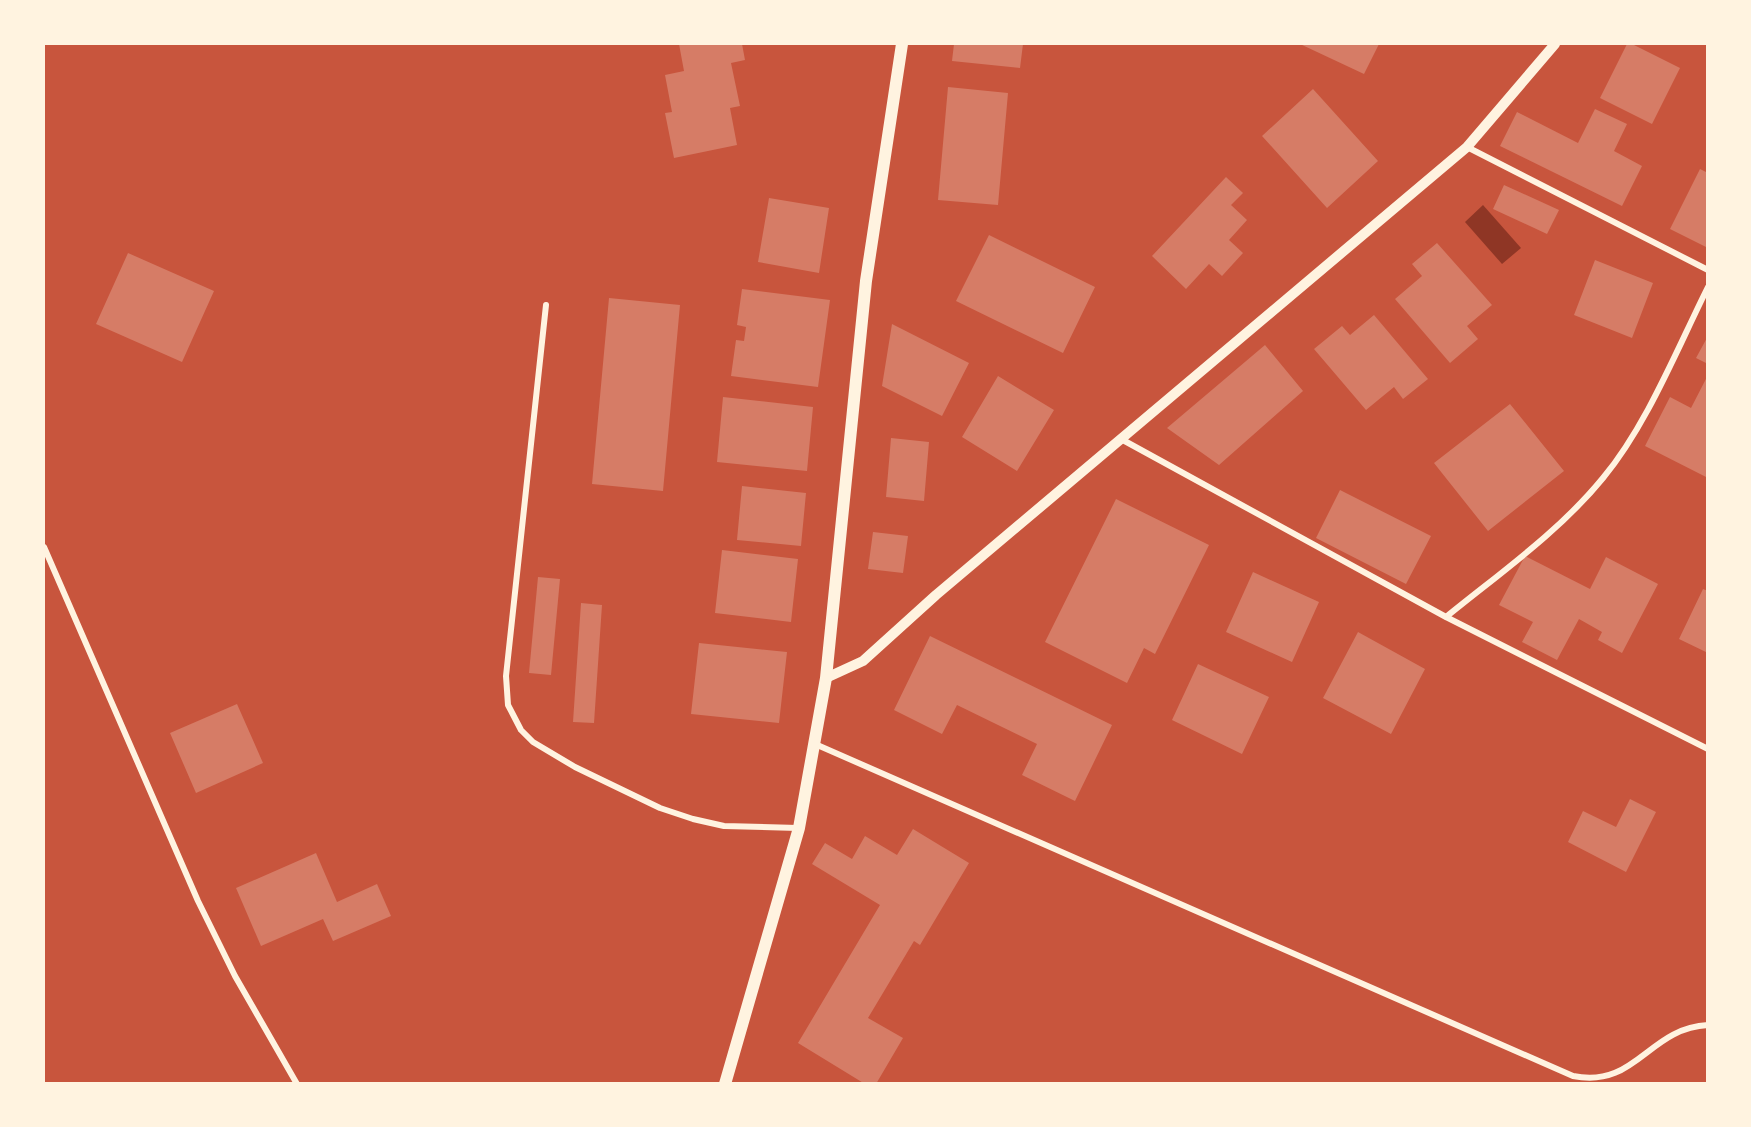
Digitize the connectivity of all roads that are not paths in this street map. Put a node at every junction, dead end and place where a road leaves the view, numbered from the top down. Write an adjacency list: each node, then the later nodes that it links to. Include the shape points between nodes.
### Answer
1 (902, 44): 10 (main road, via 866,281)
2 (1555, 44): 3 (street)
3 (1467, 147): 4 (street); 7 (street)
4 (1707, 270)
5 (1707, 287): 9 (street, via 1638,427 1604,477 1562,522)
6 (546, 305): 13 (street, via 506,676 512,715 526,736 559,758 671,813 724,826)
7 (1121, 439): 9 (street); 10 (street, via 863,662)
8 (44, 547): 15 (street, via 198,901)
9 (1446, 617): 12 (street)
10 (826, 678): 11 (main road)
11 (814, 744): 13 (main road); 14 (street, via 1573,1076 1586,1079 1613,1074 1678,1030)
12 (1707, 749)
13 (799, 828): 16 (main road)
14 (1707, 1025)
15 (297, 1083)
16 (725, 1083)

